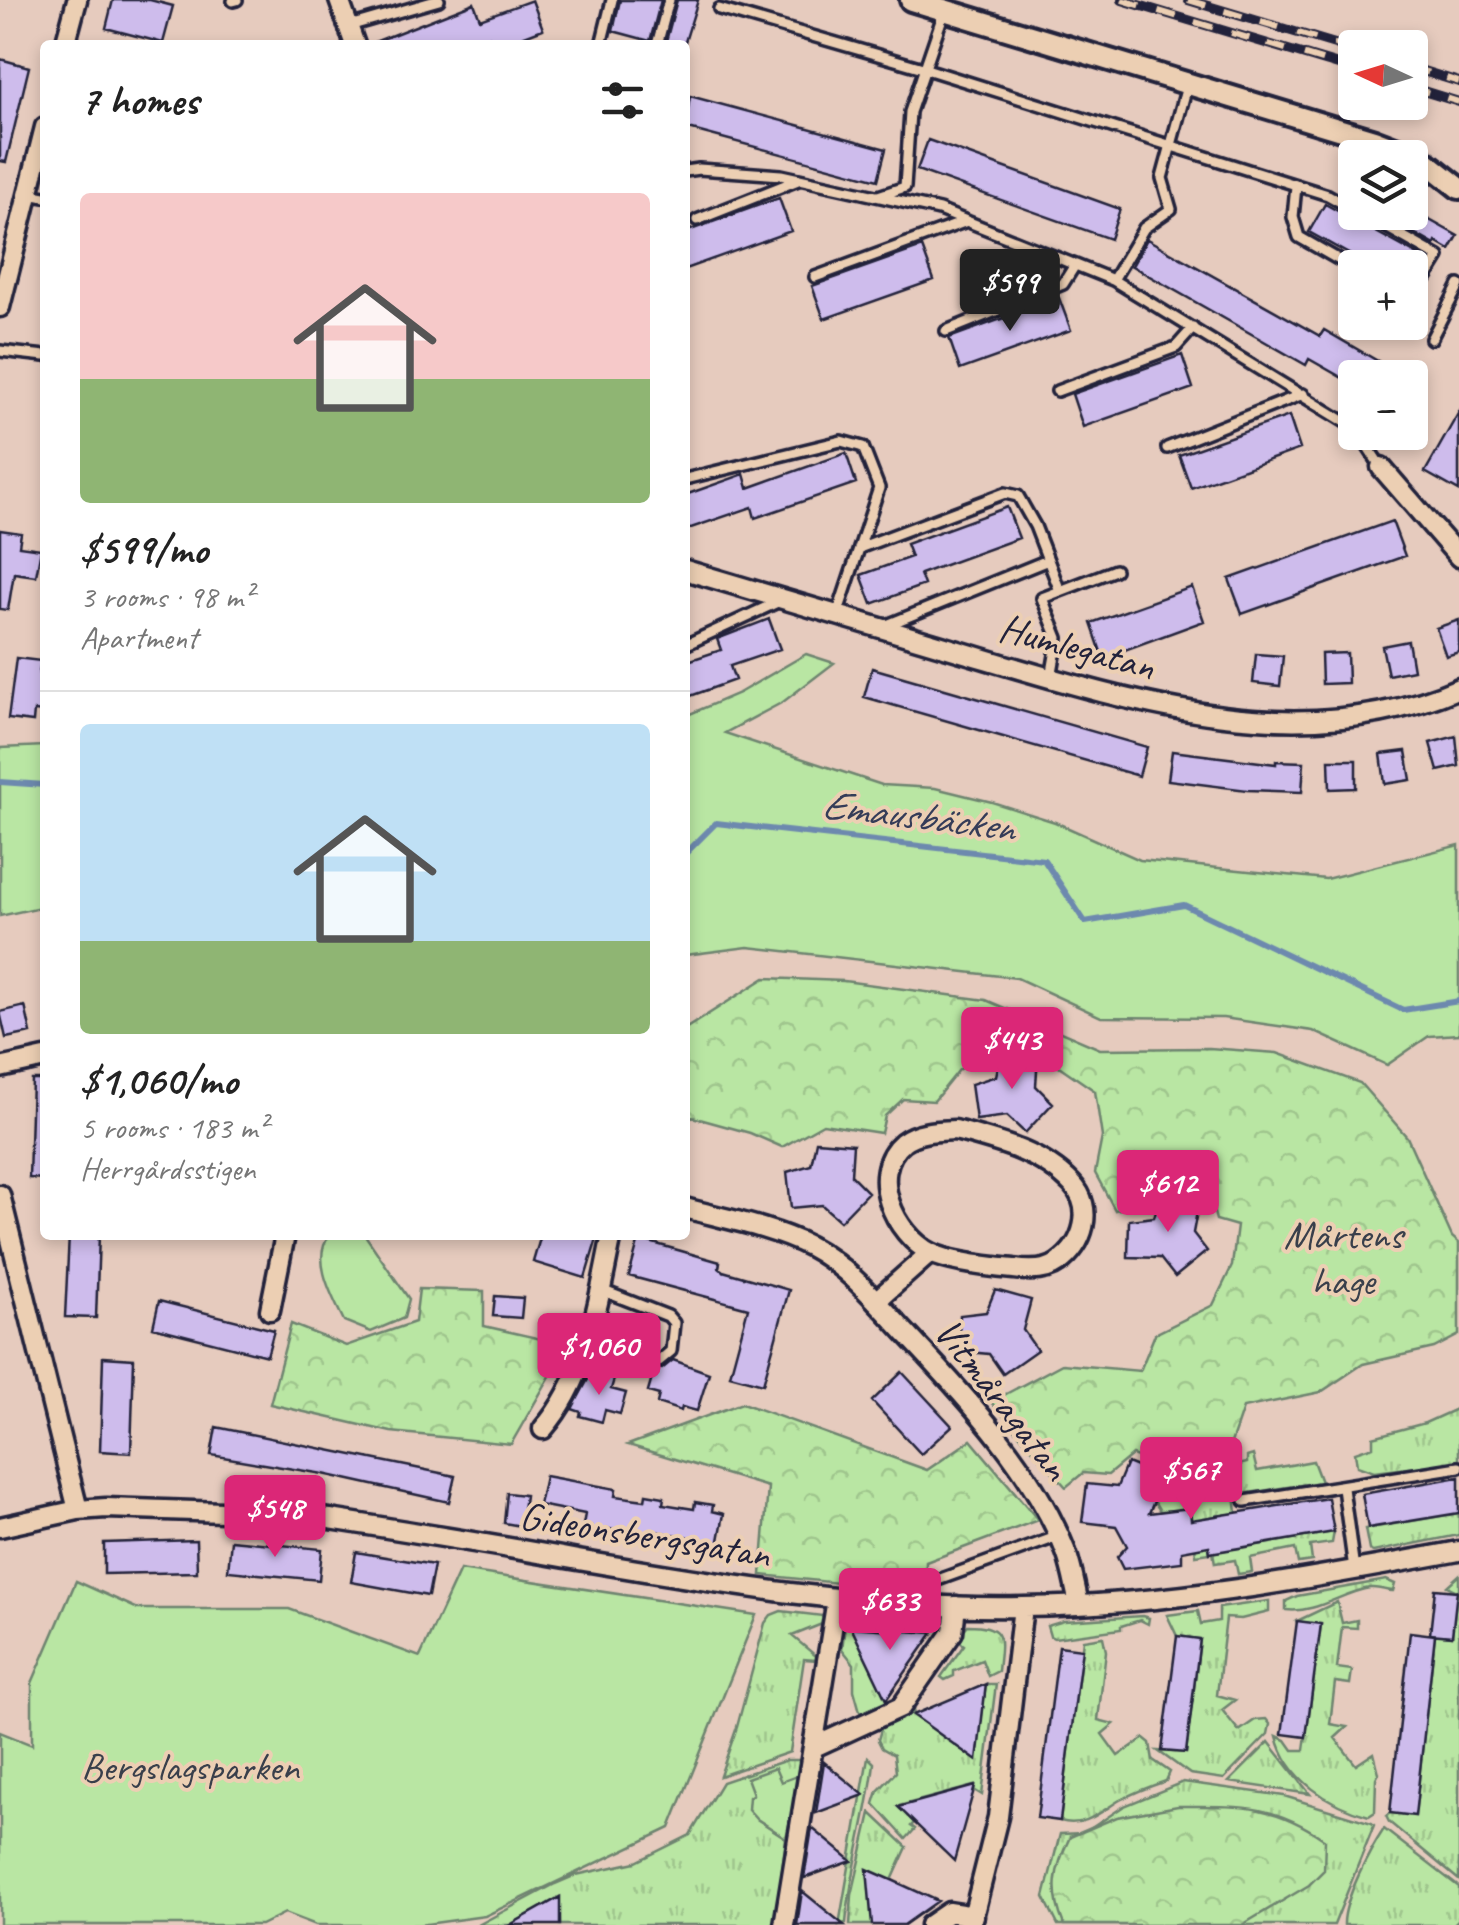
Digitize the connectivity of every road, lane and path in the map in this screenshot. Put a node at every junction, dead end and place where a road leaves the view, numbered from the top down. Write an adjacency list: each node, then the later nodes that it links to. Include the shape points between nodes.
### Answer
1 (76, 0): 10 (street)
2 (339, 0): 9 (street)
3 (439, 0): 9 (lane)
4 (612, 0): 12 (lane)
5 (669, 0): 13 (lane)
6 (911, 0): 8 (street)
7 (719, 9): 14 (lane)
8 (945, 10): 14 (lane); 15 (street)
9 (349, 26): 11 (street)
10 (66, 40)
11 (354, 40)
12 (602, 40)
13 (659, 40)
14 (923, 68): 16 (lane); 23 (lane, via 910,112 906,187)
15 (1187, 83): 16 (lane); 21 (street, via 1407,152)
16 (1168, 146): 20 (lane); 32 (lane, via 1162,178 1170,209 1144,228)
17 (40, 170): 22 (street)
18 (690, 172): 19 (lane)
19 (801, 179): 23 (lane); 25 (lane)
20 (1296, 186): 24 (lane); 28 (lane, via 1299,237)
21 (1459, 188)
22 (37, 196): 34 (street)
23 (878, 196): 26 (lane)
24 (1338, 201)
25 (697, 220)
26 (967, 221): 29 (lane); 31 (lane)
27 (1392, 230): 30 (lane, via 1439,256)
28 (1338, 259)
29 (1075, 265): 32 (lane); 36 (lane, via 1063,284)
30 (1428, 274)
31 (816, 277)
32 (1113, 280): 35 (lane)
33 (1459, 285): 37 (lane)
34 (0, 307)
35 (1193, 328): 40 (lane, via 1176,347); 41 (lane)
36 (946, 331)
37 (1431, 339)
38 (0, 351): 39 (lane)
39 (40, 355)
40 (1057, 391)
41 (1303, 394): 42 (lane); 43 (lane)
42 (1338, 417)
43 (1168, 448)
44 (1371, 450): 45 (lane)
45 (1382, 467): 48 (street)
46 (690, 479): 47 (lane, via 840,441 863,447 879,488)
47 (859, 548): 49 (lane, via 1005,493 1018,496); 54 (lane)
48 (1459, 556)
49 (1048, 560): 52 (lane); 55 (lane)
50 (1115, 570): 52 (lane)
51 (690, 571): 53 (street, Humlegatan)
52 (1060, 591): 57 (lane, via 1042,598 1058,638)
53 (784, 599): 54 (street, Humlegatan); 56 (lane)
54 (837, 615): 55 (street, Humlegatan)
55 (880, 628): 57 (street, Humlegatan)
56 (690, 643)
57 (1051, 678): 58 (street, Humlegatan, via 1107,696 1250,718 1350,717)
58 (1459, 688)
59 (40, 1059): 60 (street)
60 (0, 1068)
61 (0, 1196): 74 (street)
62 (690, 1209): 67 (street, Vitmåragatan, via 809,1246)
63 (284, 1240): 68 (street)
64 (611, 1240): 66 (street)
65 (930, 1252): 65 (street, Vitmåragatan, via 889,1207 886,1190 893,1155 926,1132 955,1130 1000,1142 1048,1163 1083,1196 1084,1228 1074,1248 1048,1268 1002,1268); 67 (street, Vitmåragatan)
66 (601, 1290): 69 (lane, via 674,1322 670,1351 660,1361); 70 (street, via 581,1364)
67 (876, 1301): 76 (street, Vitmåragatan, via 980,1414 1025,1474)
68 (270, 1310)
69 (638, 1356)
70 (543, 1429)
71 (1459, 1468): 72 (lane)
72 (1344, 1488): 73 (lane); 78 (lane)
73 (1245, 1501)
74 (78, 1510): 75 (street, Gideonsbergsgatan); 79 (street, Gideonsbergsgatan, via 330,1518)
75 (0, 1527)
76 (1059, 1536): 80 (street, Vitmåragatan); 81 (lane, via 935,1581)
77 (1459, 1552): 78 (street, Gideonsbergsgatan)
78 (1354, 1572): 80 (street, Gideonsbergsgatan, via 1155,1601)
79 (837, 1599): 81 (street, Gideonsbergsgatan); 84 (street)
80 (1079, 1604): 83 (street, Gideonsbergsgatan)
81 (931, 1606): 82 (street, Gideonsbergsgatan)
82 (956, 1606): 83 (street, Gideonsbergsgatan); 84 (street, via 953,1632 902,1706)
83 (1023, 1608): 85 (street, via 998,1816)
84 (814, 1748): 86 (street)
85 (973, 1920): 87 (street, via 948,1912)
86 (784, 1925)
87 (930, 1925)

